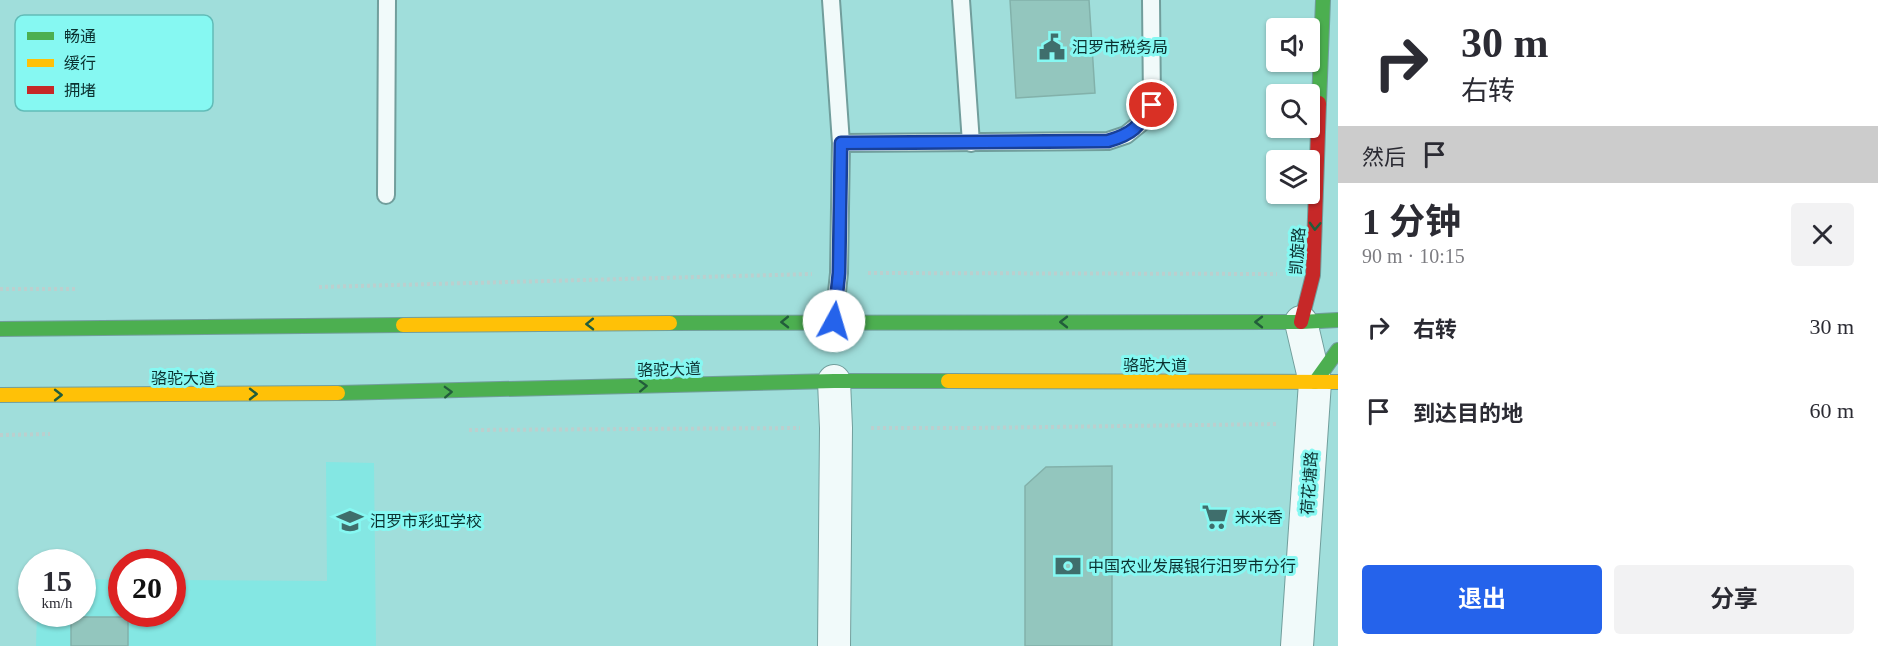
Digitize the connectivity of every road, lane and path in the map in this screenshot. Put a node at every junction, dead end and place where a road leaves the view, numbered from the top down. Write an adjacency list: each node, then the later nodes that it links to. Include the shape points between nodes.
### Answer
1 (387, 0): 8 (lane)
2 (831, 0): 6 (lane)
3 (961, 0): 7 (lane)
4 (1151, 0): 7 (lane, via 1152,105 1142,122 1126,135 1108,141)
5 (1323, 0): 10 (main road, 凯旋路, one-way to 10)
6 (841, 143): 7 (lane); 9 (lane)
7 (971, 143)
8 (386, 195)
9 (839, 273): 10 (path); 11 (path); 15 (lane)
10 (1313, 274): 16 (main road, 凯旋路)
11 (307, 287)
12 (0, 289): 13 (path)
13 (83, 289)
14 (1338, 320): 16 (main road)
15 (834, 321): 16 (main road, one-way to 15); 17 (main road, one-way to 17)
16 (1301, 322): 20 (street, 荷花塘路)
17 (0, 329)
18 (1338, 350): 20 (main road)
19 (834, 381): 20 (main road, 骆驼大道); 21 (main road, 骆驼大道, one-way to 19, via 398,393); 23 (street)
20 (1327, 382): 22 (street, 荷花塘路)
21 (0, 395)
22 (1313, 423): 23 (path); 28 (street, 荷花塘路)
23 (836, 428): 24 (path); 27 (street)
24 (461, 430)
25 (59, 434): 26 (path)
26 (0, 435)
27 (834, 646)
28 (1297, 646)

